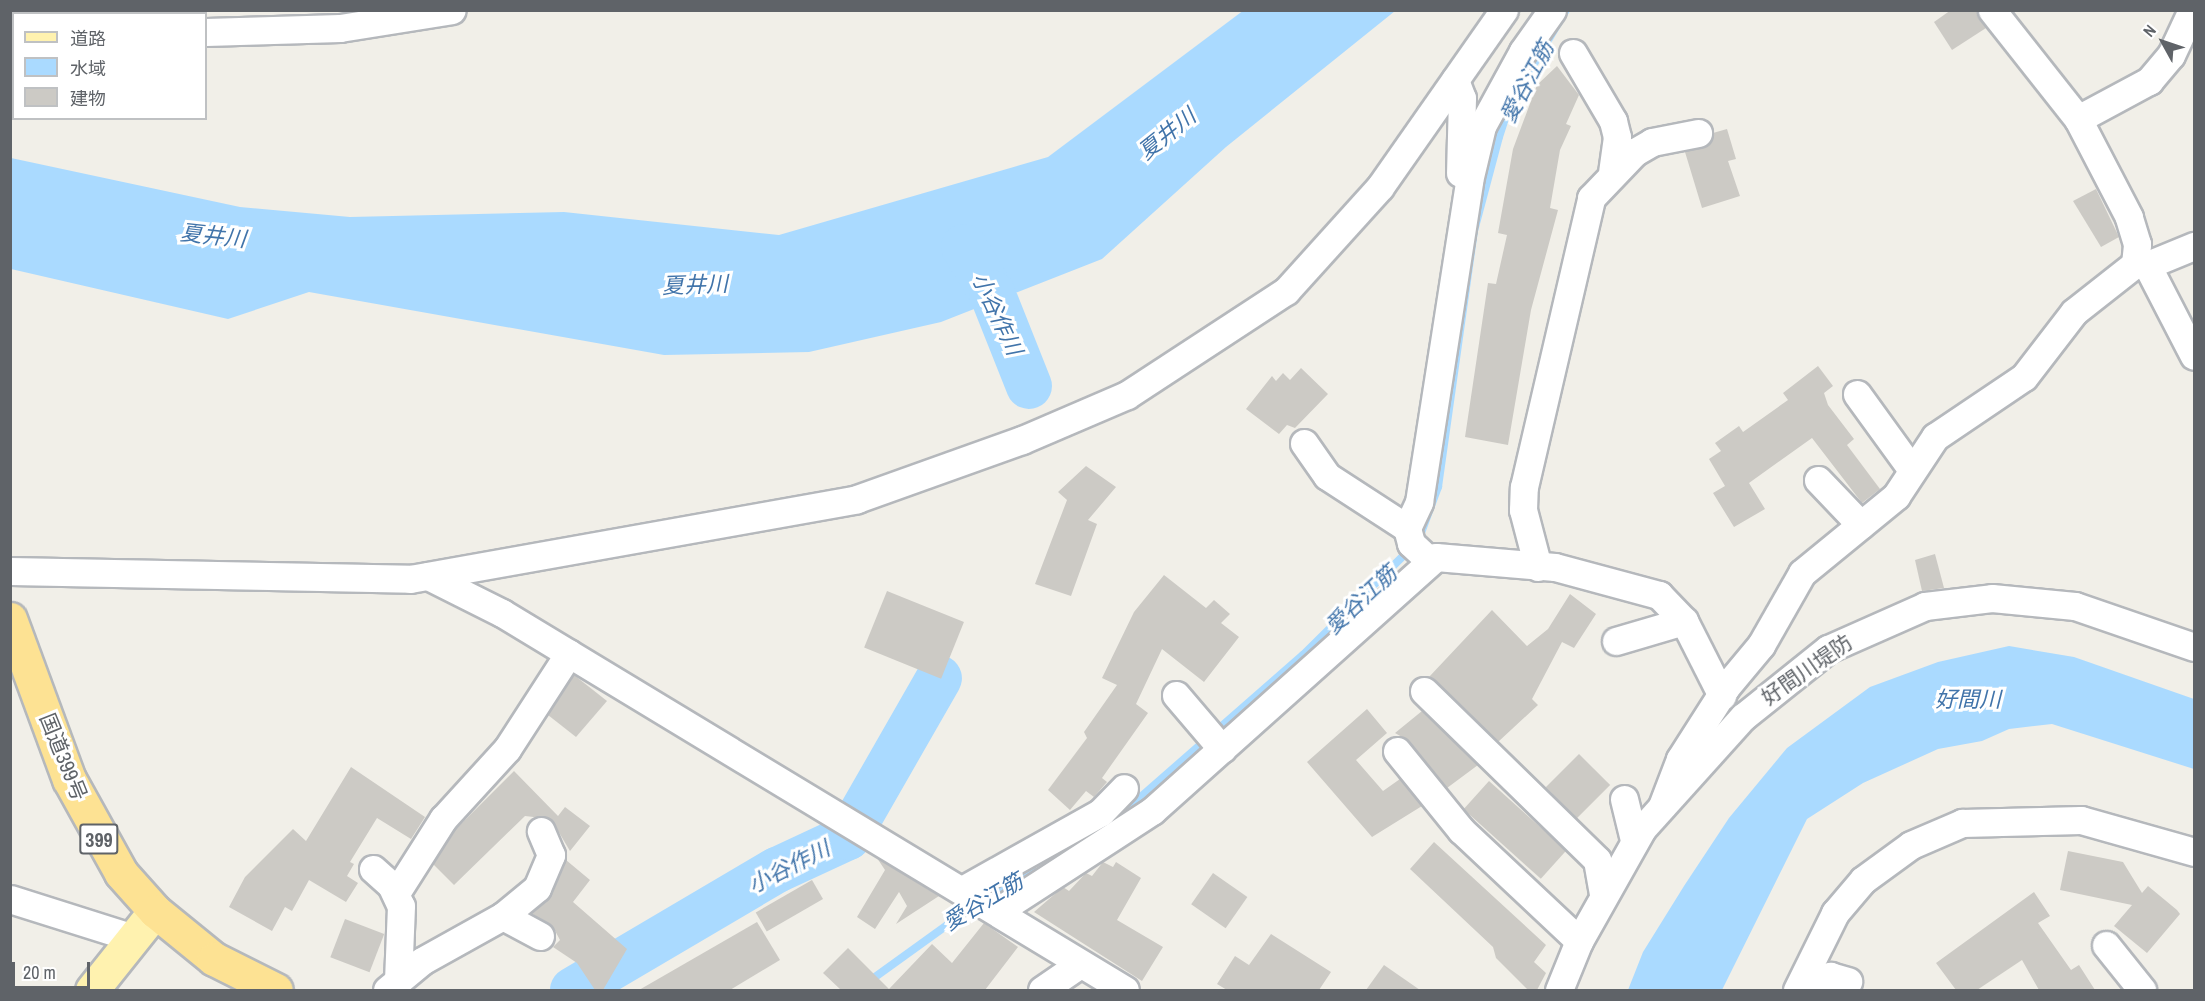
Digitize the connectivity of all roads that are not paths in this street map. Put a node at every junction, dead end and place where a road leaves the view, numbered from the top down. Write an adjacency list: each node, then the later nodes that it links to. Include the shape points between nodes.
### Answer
1 (452, 10): 6 (street, via 340,28)
2 (1504, 10): 8 (street)
3 (1552, 10): 12 (street, via 1522,51 1482,126)
4 (1992, 10): 9 (street)
5 (2192, 10): 9 (street, via 2171,55 2149,81)
6 (207, 32)
7 (1573, 53): 11 (street, via 1613,121 1617,137)
8 (1455, 80): 12 (street, via 1462,98 1459,159); 25 (street, via 1380,186 1286,291 1127,395 857,500)
9 (2078, 119): 14 (street, via 2129,217)
10 (1698, 133): 11 (street, via 1652,142)
11 (1612, 171): 23 (street, via 1591,198 1524,487 1523,510)
12 (1466, 195): 21 (street, via 1419,502)
13 (2194, 246): 14 (street)
14 (2141, 265): 15 (street); 18 (street, via 2074,312 2024,376 1935,437)
15 (2194, 356)
16 (1857, 394): 18 (street)
17 (1304, 442): 21 (street, via 1327,476)
18 (1911, 470): 20 (street, via 1896,496)
19 (1818, 480): 20 (street)
20 (1861, 525): 33 (street, via 1802,573 1761,645)
21 (1407, 528): 22 (street, via 1411,543)
22 (1430, 561): 23 (street); 34 (street)
23 (1538, 567): 27 (street, via 1659,595)
24 (10, 571): 25 (street)
25 (428, 576): 30 (street)
26 (10, 619): 48 (highway, 国道399号 / 399, via 94,832)
27 (1684, 621): 28 (street); 33 (street)
28 (1616, 641)
29 (2194, 647): 38 (street, 好間川堤防, via 2075,606 2029,598 1925,606 1828,649 1771,692)
30 (569, 653): 43 (street); 44 (street, via 507,749 443,819)
31 (1424, 691): 45 (street, via 1597,860)
32 (1176, 695): 34 (street)
33 (1722, 696): 38 (street, via 1680,759)
34 (1222, 749): 47 (street, via 1114,840)
35 (1397, 751): 52 (street, via 1461,830)
36 (1124, 788): 43 (street, via 1101,812)
37 (1624, 799): 40 (street)
38 (1662, 806): 40 (street, 好間川堤防)
39 (541, 831): 49 (street, via 550,855 545,878)
40 (1634, 840): 45 (street, 好間川堤防)
41 (2194, 852): 62 (street, via 2081,820 1962,823 1911,845 1863,880 1834,913)
42 (373, 869): 44 (street)
43 (964, 890): 47 (street)
44 (396, 893): 57 (street, via 401,906)
45 (1603, 894): 52 (street, 好間川堤防)
46 (10, 899): 51 (street)
47 (997, 910): 54 (street)
48 (155, 911): 51 (main road); 58 (highway, 国道399号 / 399, via 214,958)
49 (503, 916): 50 (street); 57 (street, via 422,961)
50 (540, 936)
51 (134, 938): 56 (main road)
52 (1579, 941): 61 (street, 好間川堤防)
53 (2106, 945): 64 (street)
54 (1080, 964): 59 (street); 60 (street)
55 (1848, 981): 63 (street, via 1830,976)
56 (95, 986)
57 (393, 986)
58 (276, 990)
59 (1042, 990)
60 (1125, 990)
61 (1559, 990)
62 (1797, 990)
63 (1815, 990)
64 (2142, 990)

